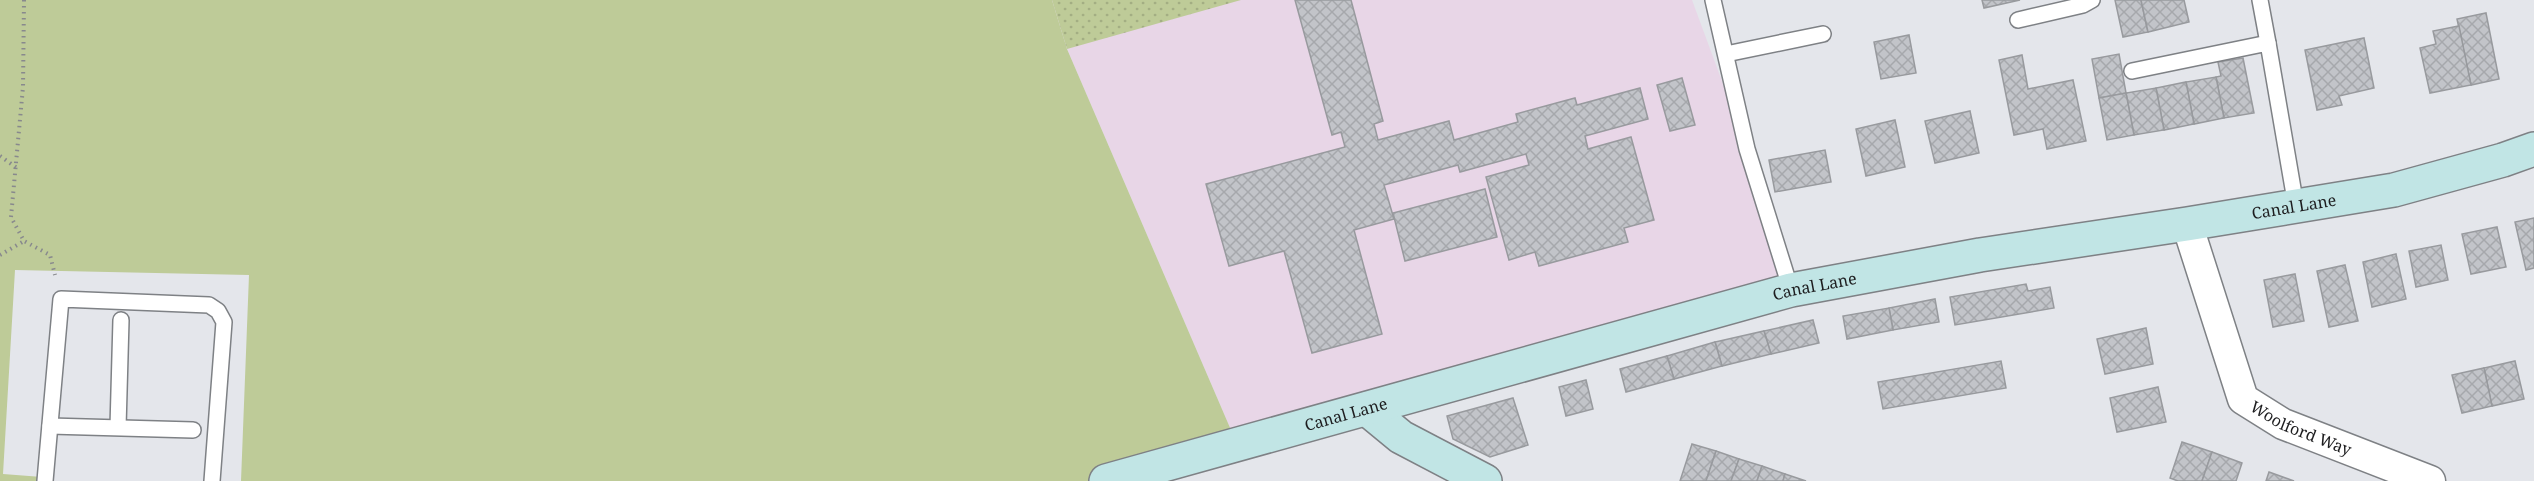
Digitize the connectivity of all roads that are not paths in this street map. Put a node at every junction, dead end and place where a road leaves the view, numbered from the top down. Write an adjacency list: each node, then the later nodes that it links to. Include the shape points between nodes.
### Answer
1 (1713, 0): 7 (lane)
2 (2092, 0): 4 (lane)
3 (2260, 0): 6 (lane)
4 (2018, 20)
5 (1823, 34): 7 (lane)
6 (2268, 43): 8 (lane); 10 (lane)
7 (1726, 54): 12 (lane, via 1747,149)
8 (2132, 71)
9 (2534, 149): 10 (street, Canal Lane, via 2394,190)
10 (2296, 206): 11 (street, Canal Lane)
11 (2187, 224): 12 (street, Canal Lane, via 1980,255); 22 (street, Woolford Way, via 2243,399 2283,424)
12 (1791, 290): 14 (street, Canal Lane)
13 (120, 320): 16 (lane)
14 (1367, 409): 20 (street, Canal Lane); 21 (street, via 1401,437)
15 (50, 426): 16 (lane); 18 (lane); 19 (lane, via 61,299 209,305 224,322)
16 (118, 428): 17 (lane)
17 (193, 430)
18 (45, 481)
19 (212, 481)
20 (1106, 481)
21 (1485, 481)
22 (2430, 481)

